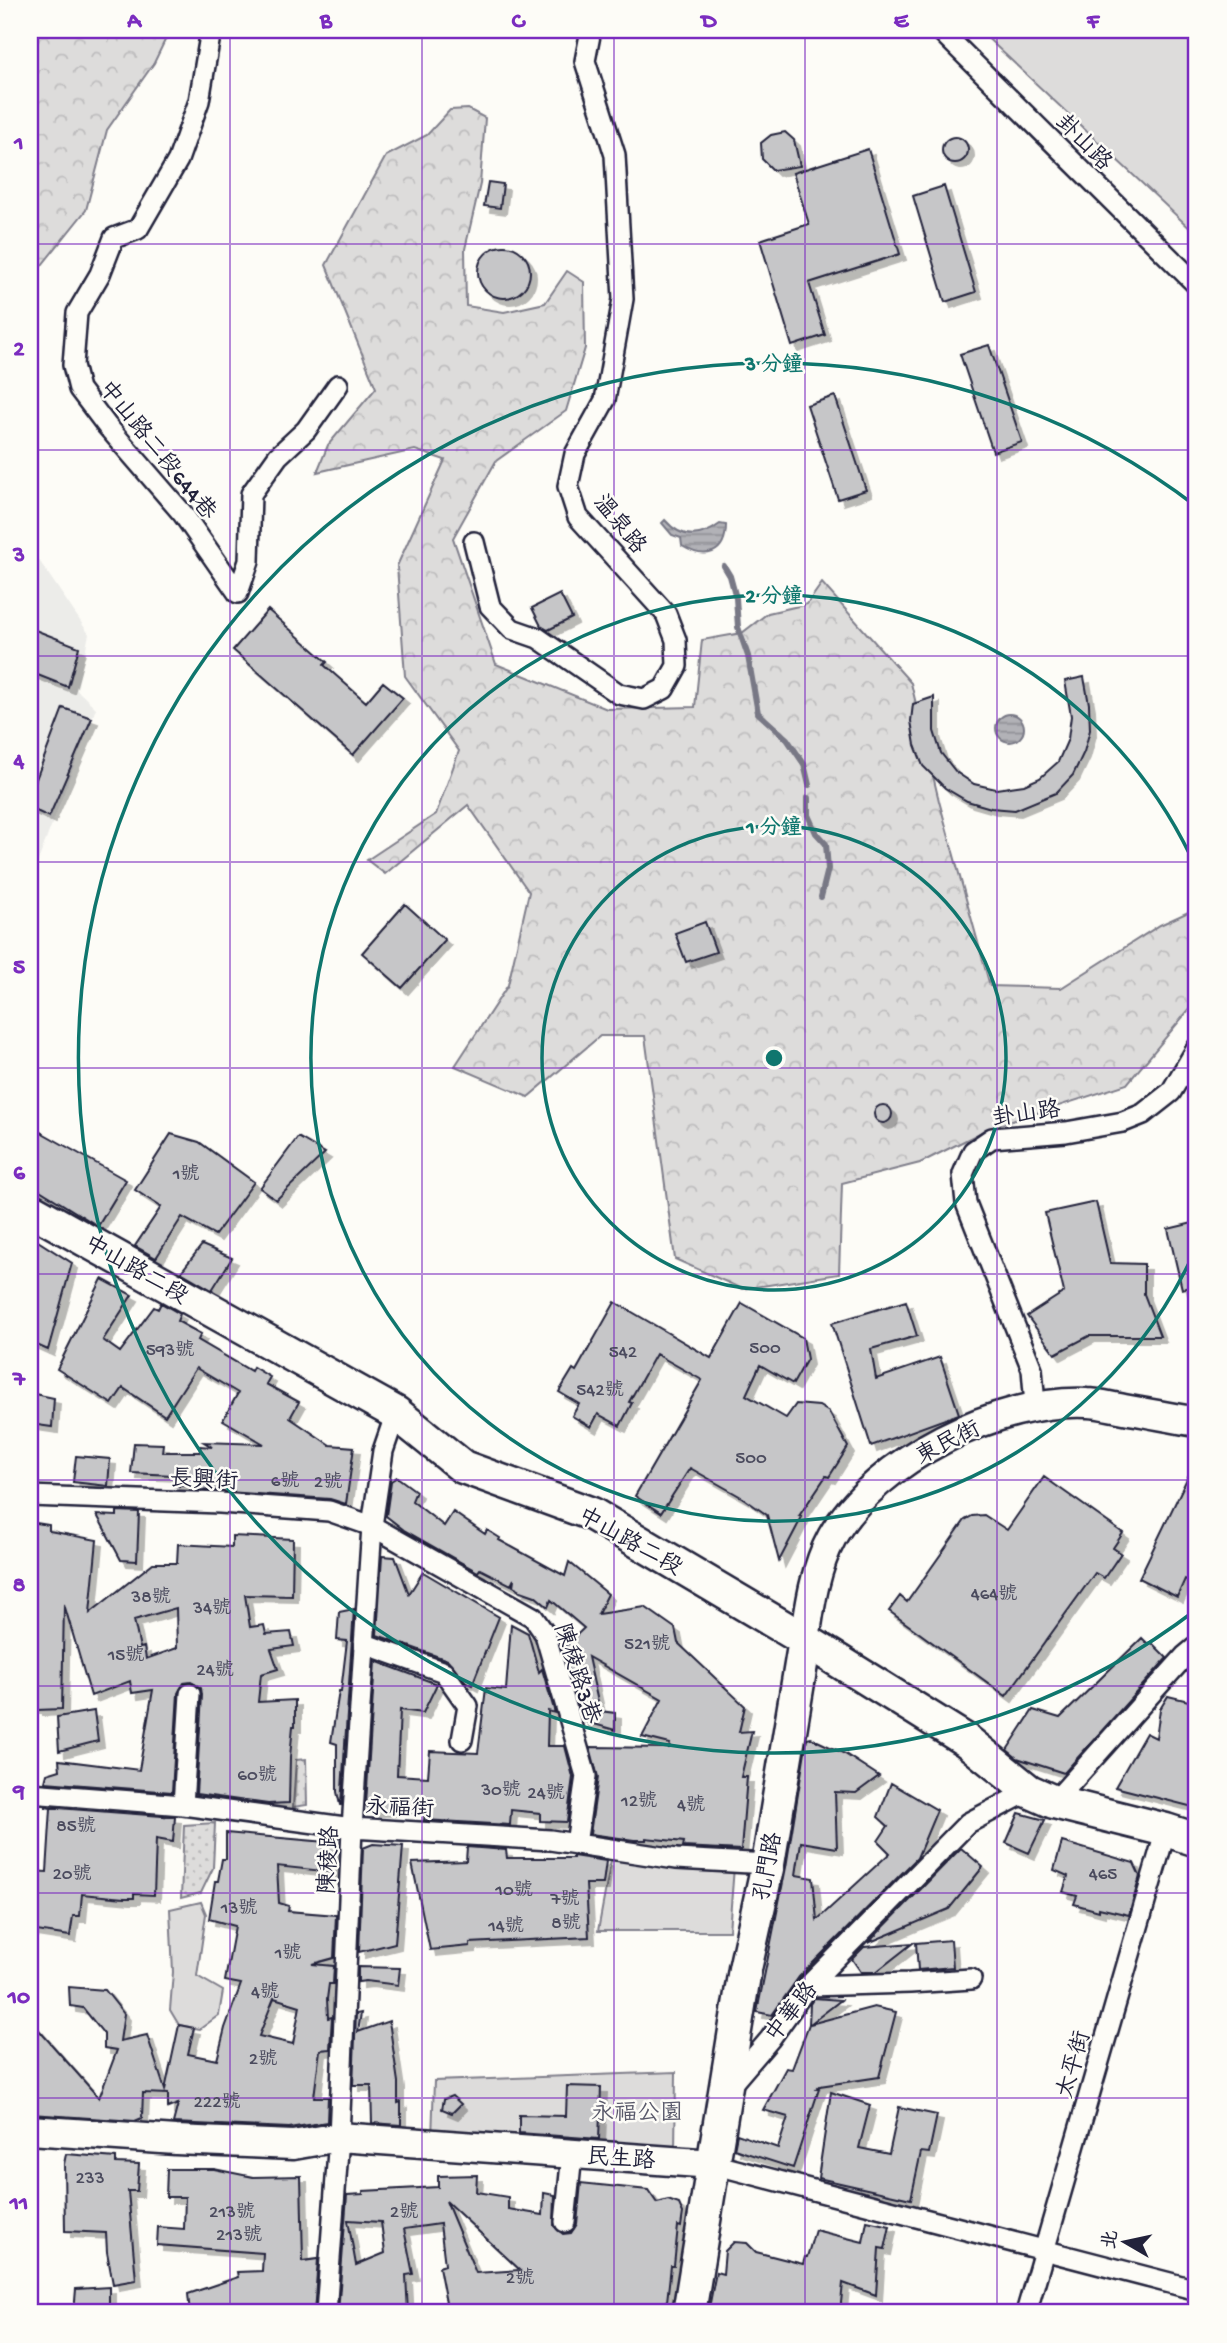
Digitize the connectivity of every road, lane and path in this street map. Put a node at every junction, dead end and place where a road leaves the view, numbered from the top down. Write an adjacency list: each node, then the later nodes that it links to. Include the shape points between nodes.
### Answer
1 (211, 30): 5 (street, 中山路二段644巷, via 199,101 178,160 138,229 114,238 77,313 73,365 79,389 183,514 238,593 249,561 251,494)
2 (591, 30): 6 (street, 溫泉路, via 585,61 615,155 624,299 605,400 575,454 568,486 578,517 666,614 676,640 677,666 664,689 644,699 619,694 538,638 512,629 490,606)
3 (940, 30): 4 (street, 卦山路)
4 (1197, 285)
5 (338, 385)
6 (474, 542)
7 (1197, 1048): 9 (street, 卦山路, via 1171,1092 1143,1114 1066,1132 992,1138 973,1151 963,1174 966,1203 1032,1369)
8 (30, 1209): 10 (main road, 中山路二段)
9 (1035, 1405): 11 (street, 東民街, via 1088,1402); 14 (street, 東民街, via 938,1441 882,1479 854,1507 832,1538 813,1589)
10 (397, 1413): 13 (street, 陳稜路, via 383,1451); 14 (main road, 中山路二段, via 463,1466 592,1514)
11 (1197, 1422)
12 (30, 1496): 13 (street, 長興街, via 329,1511)
13 (372, 1526): 15 (street, 陳稜路); 25 (street, 陳稜路3巷, via 533,1617 545,1634 586,1776)
14 (805, 1640): 20 (main road, 中山路二段, via 967,1741); 26 (main road, 孔門路)
15 (365, 1644): 18 (street, via 444,1672 468,1706); 22 (street, 陳稜路)
16 (1197, 1646): 20 (street)
17 (190, 1694): 21 (street)
18 (462, 1740)
19 (30, 1793): 21 (street, 永福街)
20 (1042, 1797): 23 (main road, 中山路二段); 28 (street, 中華路, via 968,1823)
21 (183, 1805): 22 (street, 永福街)
22 (352, 1828): 25 (street, 永福街); 31 (street, 陳稜路)
23 (1166, 1829): 24 (main road, 中山路二段); 35 (street, 太平街)
24 (1197, 1840)
25 (576, 1844): 26 (street, 永福街, via 676,1859)
26 (768, 1864): 29 (main road, 孔門路)
27 (971, 1979): 28 (street)
28 (808, 1986): 29 (street, 中華路)
29 (725, 2092): 33 (main road)
30 (30, 2130): 31 (street, 民生路, via 293,2145)
31 (339, 2137): 32 (street, 民生路); 37 (street, 陳稜路)
32 (572, 2154): 33 (street, 民生路); 34 (street)
33 (713, 2164): 35 (street, 民生路); 38 (main road)
34 (565, 2222)
35 (1043, 2252): 36 (street, 民生路); 39 (street, 太平街)
36 (1197, 2290)
37 (326, 2313)
38 (689, 2313)
39 (1026, 2313)

